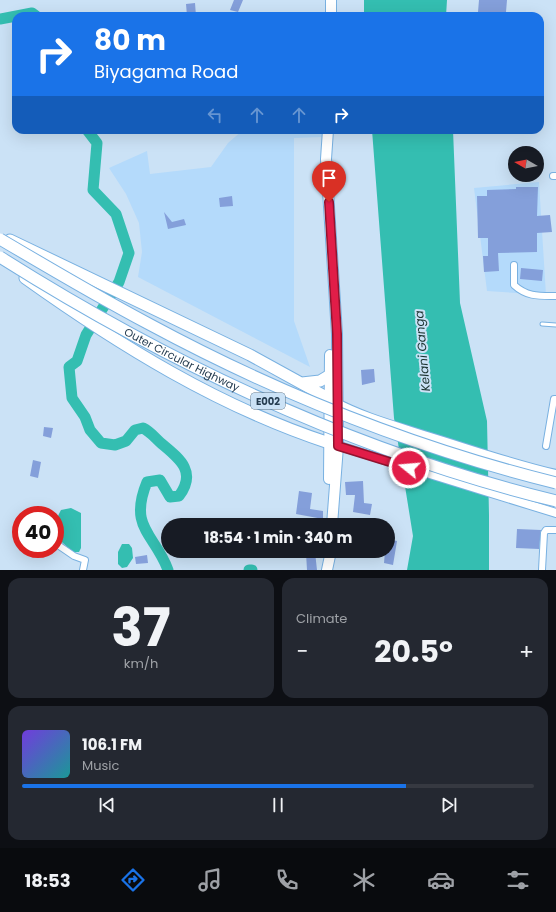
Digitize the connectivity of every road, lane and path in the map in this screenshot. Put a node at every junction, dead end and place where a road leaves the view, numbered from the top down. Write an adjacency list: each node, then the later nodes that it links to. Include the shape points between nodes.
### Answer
1 (331, 0): 2 (main road)
2 (331, 12)
3 (328, 134): 9 (main road, via 326,159)
4 (0, 236): 13 (highway)
5 (0, 239): 19 (highway, Outer Circular Highway / E002, bridge, via 150,325 215,358 314,402 442,450)
6 (0, 258): 16 (highway, via 120,343 193,384 280,424); 20 (highway, Outer Circular Highway / E002, bridge, via 144,342 290,410 375,445 438,467)
7 (514, 265): 8 (street, via 514,285 522,293 533,296)
8 (556, 296)
9 (334, 303): 12 (main road); 15 (main road, via 337,334)
10 (542, 324): 11 (lane)
11 (556, 325)
12 (330, 375): 13 (highway, via 320,382); 15 (main road)
13 (302, 382): 15 (highway)
14 (556, 399): 17 (street)
15 (333, 402): 16 (main road); 18 (street, via 519,465)
16 (333, 444): 21 (street); 22 (main road, via 329,480)
17 (546, 446)
18 (556, 474)
19 (556, 483)
20 (556, 501)
21 (556, 513)
22 (332, 518)
23 (556, 530): 28 (street, via 546,530 544,533)
24 (64, 549): 26 (street, via 85,560)
25 (330, 558): 27 (main road)
26 (83, 570)
27 (327, 570)
28 (542, 570)

